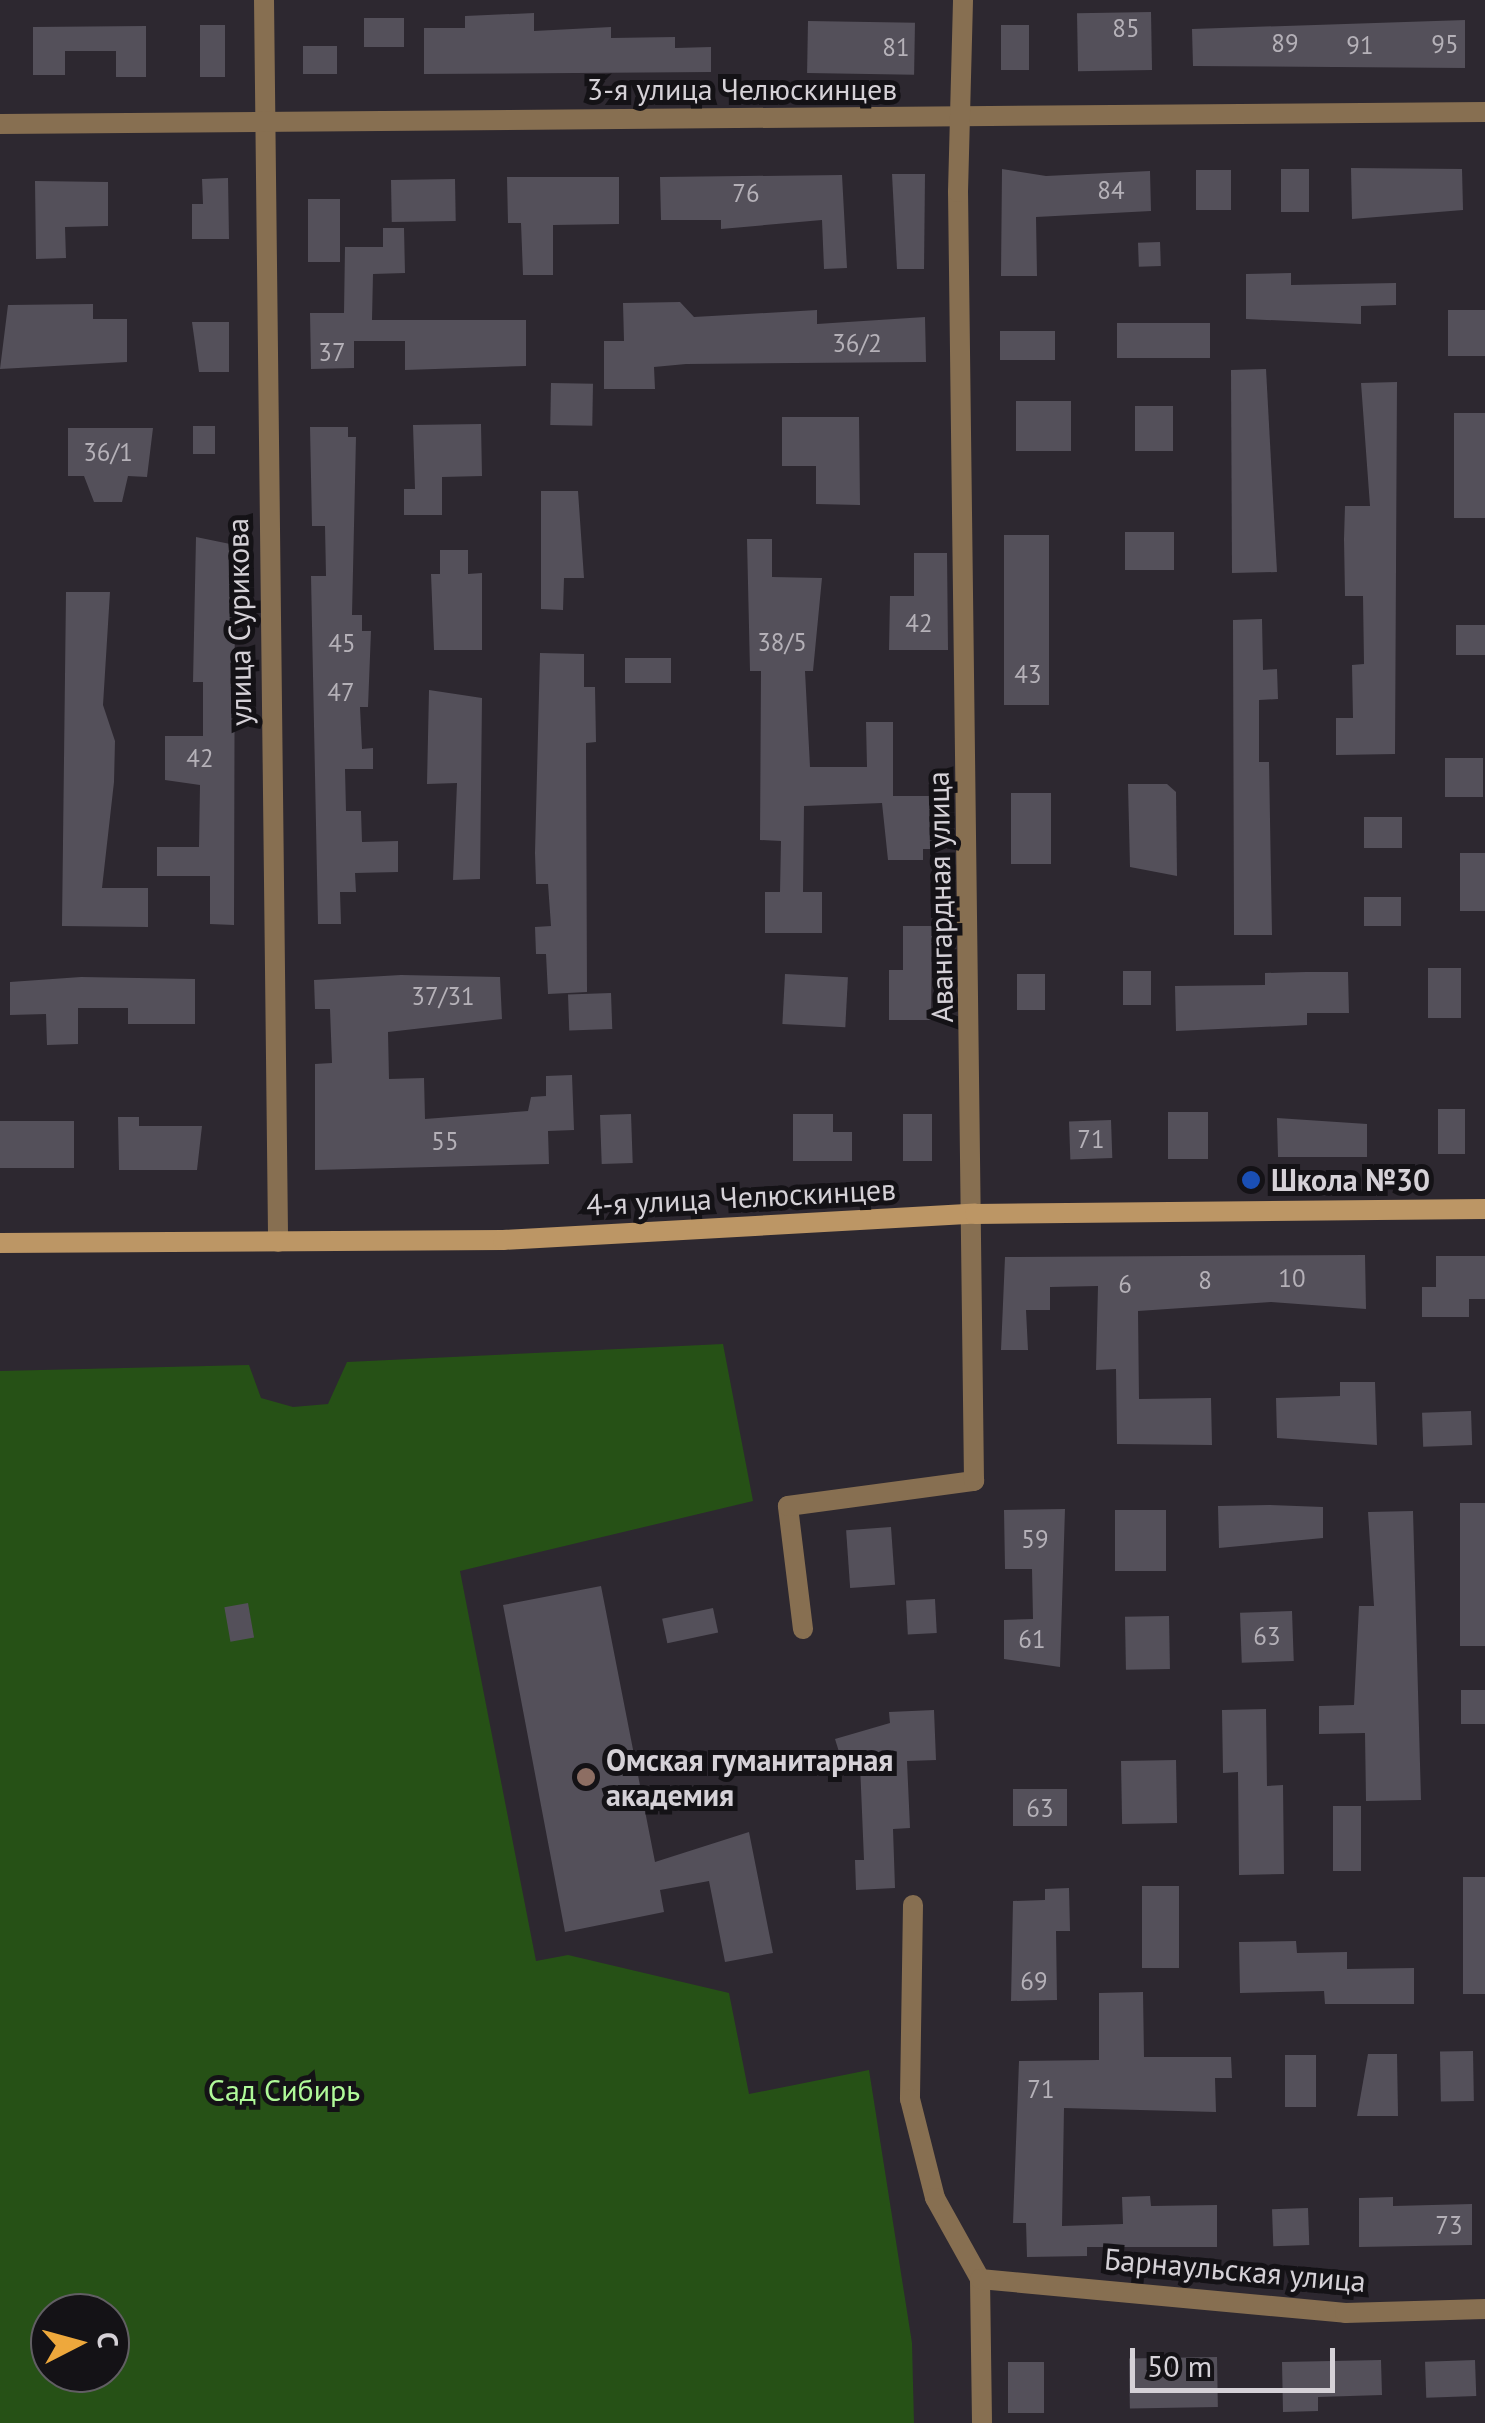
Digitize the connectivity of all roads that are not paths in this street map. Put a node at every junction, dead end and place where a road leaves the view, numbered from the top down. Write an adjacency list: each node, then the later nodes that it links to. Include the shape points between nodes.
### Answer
1 (264, 0): 6 (street, улица Сурикова)
2 (963, 0): 4 (street, Авангардная улица)
3 (1485, 112): 4 (street, 3-я улица Челюскинцев)
4 (963, 118): 6 (street, 3-я улица Челюскинцев); 8 (street, Авангардная улица)
5 (0, 124): 6 (street, 3-я улица Челюскинцев)
6 (263, 127): 9 (street, улица Сурикова)
7 (1485, 1210): 8 (main road, 4-я улица Челюскинцев)
8 (975, 1214): 9 (main road, 4-я улица Челюскинцев, via 558,1238); 11 (street, Авангардная улица, via 974,1481 788,1506)
9 (278, 1242): 10 (main road, 4-я улица Челюскинцев)
10 (0, 1243)
11 (803, 1629)
12 (913, 1904): 13 (street, via 908,2056 917,2144)
13 (980, 2280): 14 (street, Барнаульская улица, via 1345,2314); 15 (street)
14 (1485, 2309)
15 (982, 2423)

